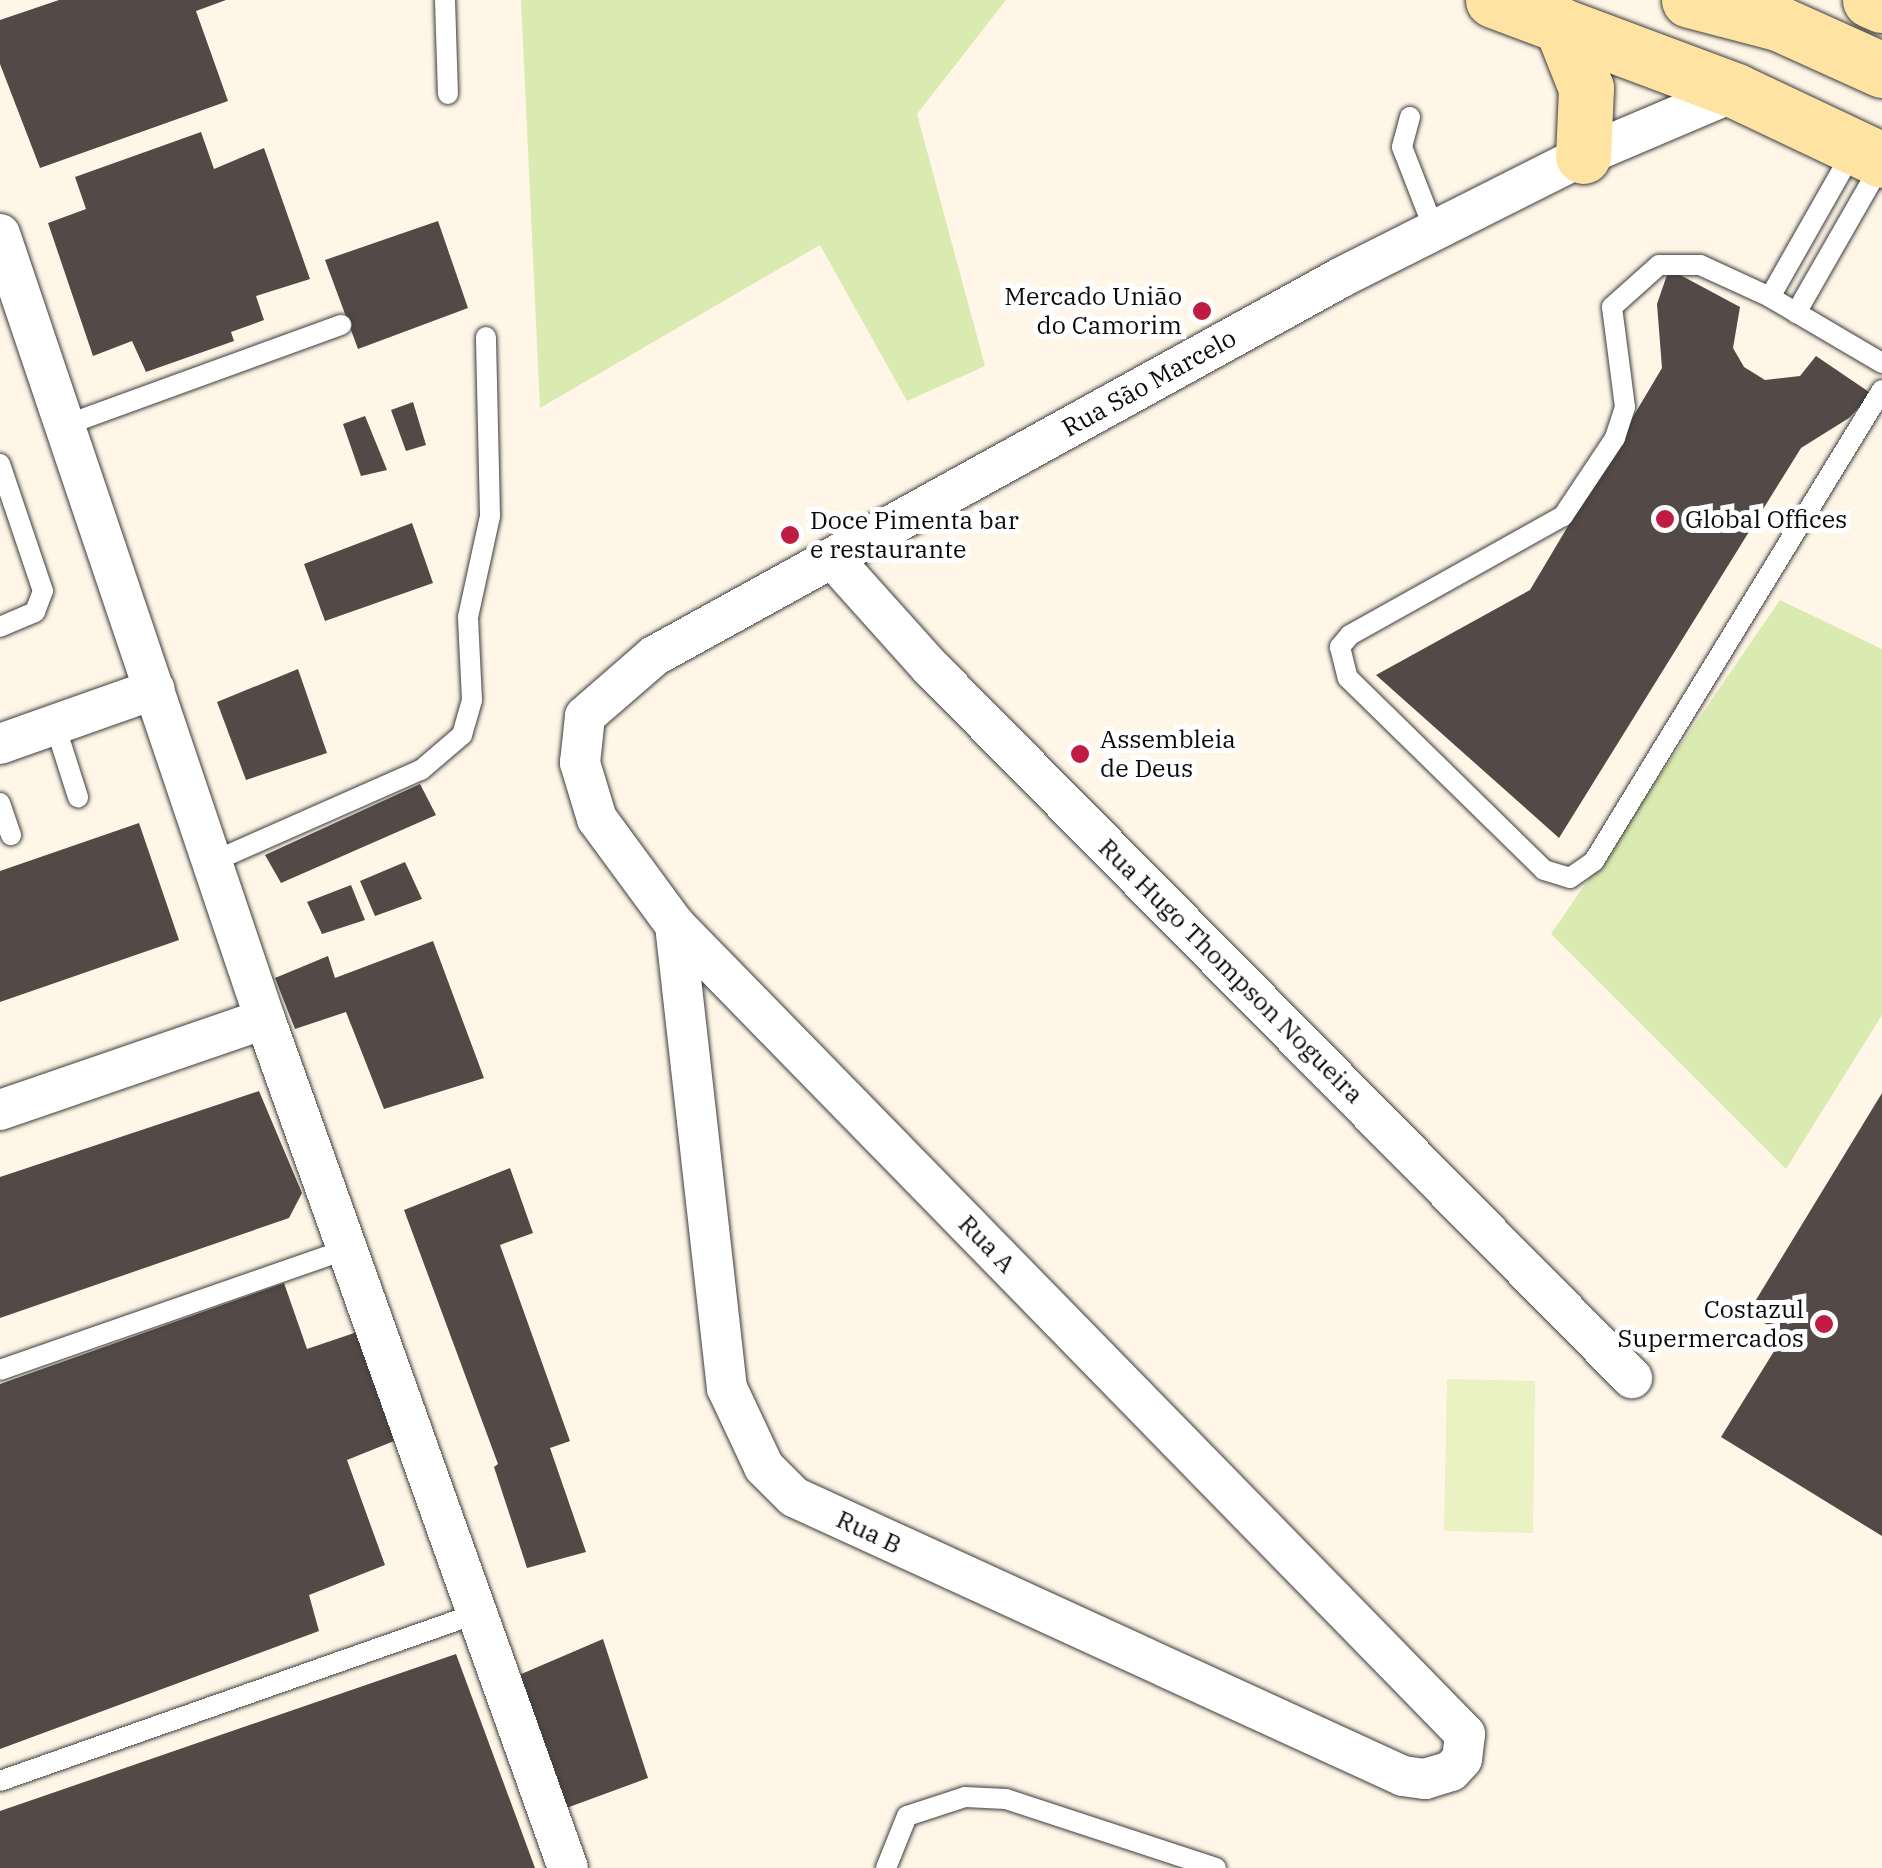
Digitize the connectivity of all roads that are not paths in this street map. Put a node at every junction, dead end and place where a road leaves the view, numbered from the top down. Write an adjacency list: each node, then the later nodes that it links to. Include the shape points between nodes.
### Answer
1 (445, 0): 10 (lane)
2 (1493, 0): 7 (main road)
3 (1689, 0): 6 (main road)
4 (1870, 0): 5 (main road)
5 (1882, 5)
6 (1791, 8): 8 (main road); 9 (main road)
7 (1561, 24): 9 (main road); 13 (main road, via 1586,88)
8 (1882, 70)
9 (1736, 90): 12 (main road); 13 (street, Rua São Marcelo)
10 (448, 94)
11 (1410, 118): 15 (lane, via 1402,148)
12 (1873, 155): 16 (lane); 17 (lane)
13 (1583, 156): 15 (street, Rua São Marcelo)
14 (0, 234): 22 (street)
15 (1436, 234): 24 (street, Rua São Marcelo, via 1342,277)
16 (1770, 297): 17 (lane); 21 (lane, via 1680,260 1646,275 1612,307 1625,407 1615,438 1563,516 1350,634 1340,647 1348,678 1544,870 1570,878 1594,861)
17 (1796, 313): 20 (lane)
18 (341, 325): 22 (lane)
19 (486, 336): 33 (lane, via 490,516 468,617 472,700 462,735 421,770)
20 (1882, 363)
21 (1882, 390)
22 (66, 426): 26 (street)
23 (0, 464): 25 (lane, via 44,591 36,612)
24 (834, 560): 27 (street, Rua São Marcelo, via 654,656); 39 (street, Rua Hugo Thompson Nogueira, via 931,668)
25 (0, 627)
26 (155, 688): 28 (street); 33 (street)
27 (585, 716): 34 (street, Rua A, via 580,763 597,819)
28 (54, 724): 29 (street); 30 (lane)
29 (0, 744)
30 (78, 797)
31 (0, 803): 32 (lane)
32 (10, 835)
33 (212, 862): 35 (street)
34 (675, 926): 41 (street, Rua A); 41 (street, Rua B, via 727,1388 742,1432 774,1478 794,1497 1403,1776 1426,1779 1450,1771 1462,1759)
35 (265, 1020): 36 (street); 37 (street)
36 (0, 1110)
37 (350, 1248): 38 (lane); 40 (street)
38 (0, 1370)
39 (1632, 1378)
40 (480, 1612): 42 (lane); 43 (street)
41 (1465, 1734)
42 (0, 1781)
43 (568, 1868)
44 (886, 1868): 45 (lane, via 908,1816 966,1797 1006,1799)
45 (1216, 1868)

